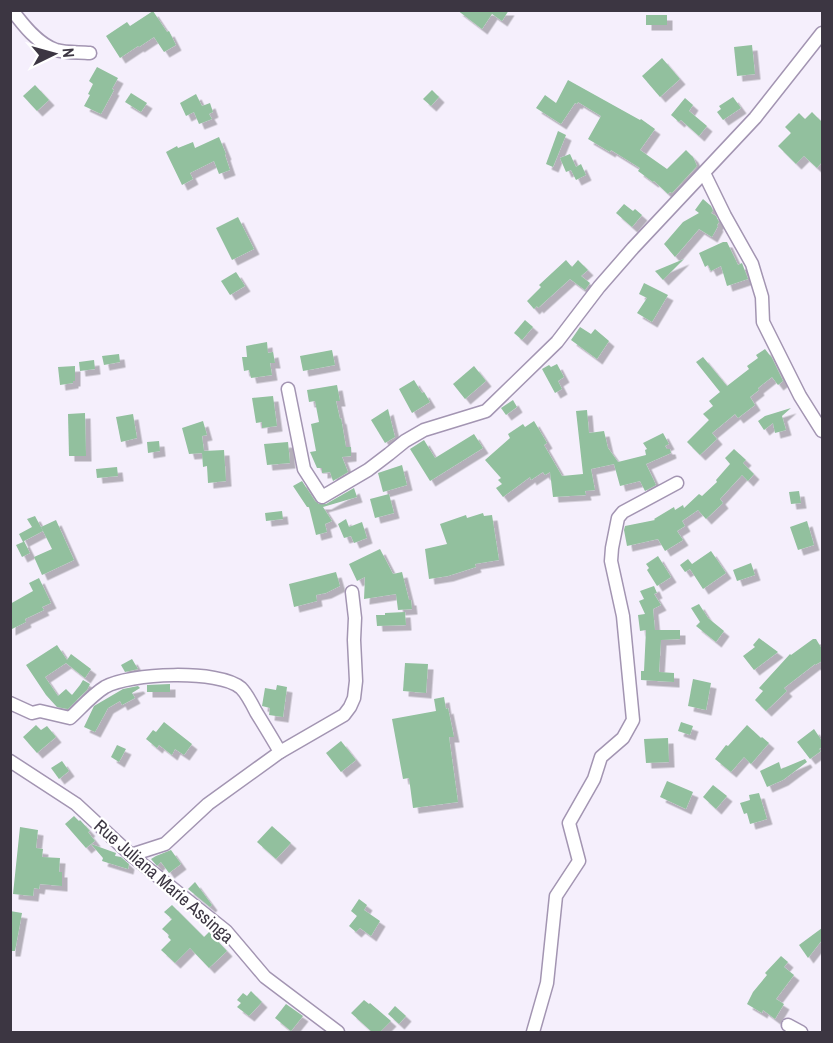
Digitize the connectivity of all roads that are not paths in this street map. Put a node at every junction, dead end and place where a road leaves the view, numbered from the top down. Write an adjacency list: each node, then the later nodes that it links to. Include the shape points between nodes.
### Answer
1 (12, 10): 3 (street, via 27,29 55,50)
2 (822, 33): 4 (street, via 755,118)
3 (90, 53)
4 (704, 173): 5 (street, via 599,286 557,342 486,411 424,430 322,497 304,469); 6 (street, via 752,264 762,297 763,322 800,396)
5 (288, 389)
6 (822, 430)
7 (677, 483): 15 (street, via 622,512 618,518 611,561 624,616 633,720 623,738 601,757 594,779 569,823 579,861 556,896 547,983)
8 (352, 592): 10 (street, via 356,681 350,707 344,715)
9 (10, 703): 10 (street, via 32,713 40,711 70,718 106,687 133,678 214,677 240,688)
10 (280, 752): 12 (street, via 208,804 165,844)
11 (10, 761): 12 (street, Rue Juliana Marie Assinga, via 76,804)
12 (131, 855): 14 (street, Rue Juliana Marie Assinga, via 226,931 265,977)
13 (788, 1025): 16 (street)
14 (338, 1032)
15 (533, 1032)
16 (801, 1032)

